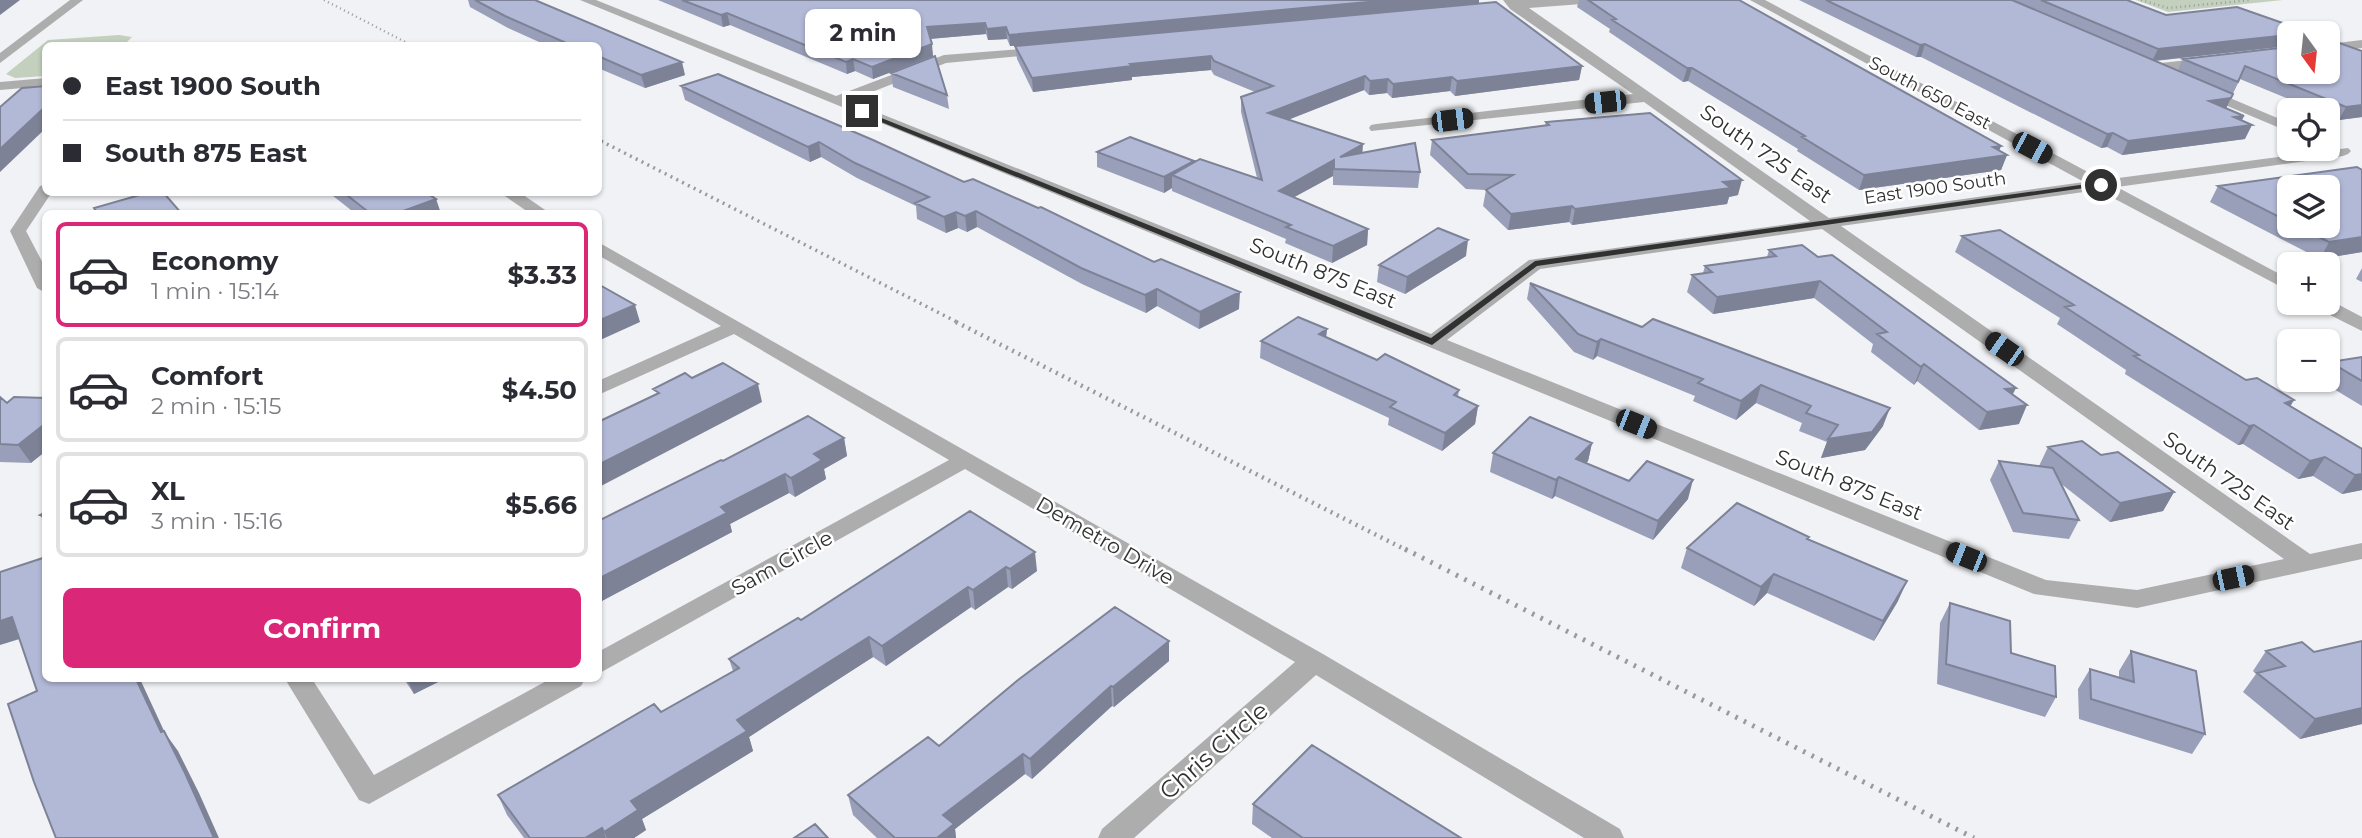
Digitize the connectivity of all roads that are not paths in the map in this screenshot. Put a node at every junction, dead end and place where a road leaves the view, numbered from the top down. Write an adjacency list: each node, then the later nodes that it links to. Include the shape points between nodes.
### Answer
1 (77, 0): 6 (street)
2 (586, 0): 16 (street, South 875 East)
3 (1581, 0): 5 (street)
4 (1756, 0): 22 (street, South 650 East)
5 (1510, 4): 15 (street, South 725 East)
6 (31, 36): 7 (street); 11 (street)
7 (0, 38)
8 (2362, 44): 9 (street)
9 (2340, 47)
10 (1053, 49): 16 (street, via 944,59)
11 (0, 59)
12 (2227, 59): 17 (street, via 2145,66)
13 (42, 82): 14 (street)
14 (0, 86)
15 (1647, 97): 18 (street); 26 (street, South 725 East)
16 (836, 101): 33 (street, South 875 East)
17 (2277, 123)
18 (1376, 128)
19 (2340, 150): 21 (street)
20 (2277, 157): 22 (street, East 1900 South)
21 (2362, 160)
22 (2101, 185): 26 (street, East 1900 South); 29 (street, South 650 East)
23 (42, 196): 28 (street, via 18,231)
24 (512, 196): 25 (street)
25 (530, 210)
26 (1825, 223): 33 (street, East 1900 South, via 1535,264); 37 (street, South 725 East)
27 (602, 249): 32 (street, Demetro Drive)
28 (42, 280)
29 (2277, 280)
30 (2340, 313): 31 (street)
31 (2362, 325)
32 (734, 327): 34 (street); 35 (street, Demetro Drive)
33 (1432, 342): 37 (street, South 875 East, via 2043,588 2137,599)
34 (602, 387)
35 (964, 461): 38 (street, Demetro Drive); 39 (street, Sam Circle)
36 (2362, 551): 37 (street, South 875 East)
37 (2306, 563)
38 (1314, 661): 42 (street, Chris Circle); 43 (street, Demetro Drive)
39 (602, 662)
40 (300, 682): 41 (street, via 369,792)
41 (567, 682)
42 (1113, 838)
43 (1609, 838)

